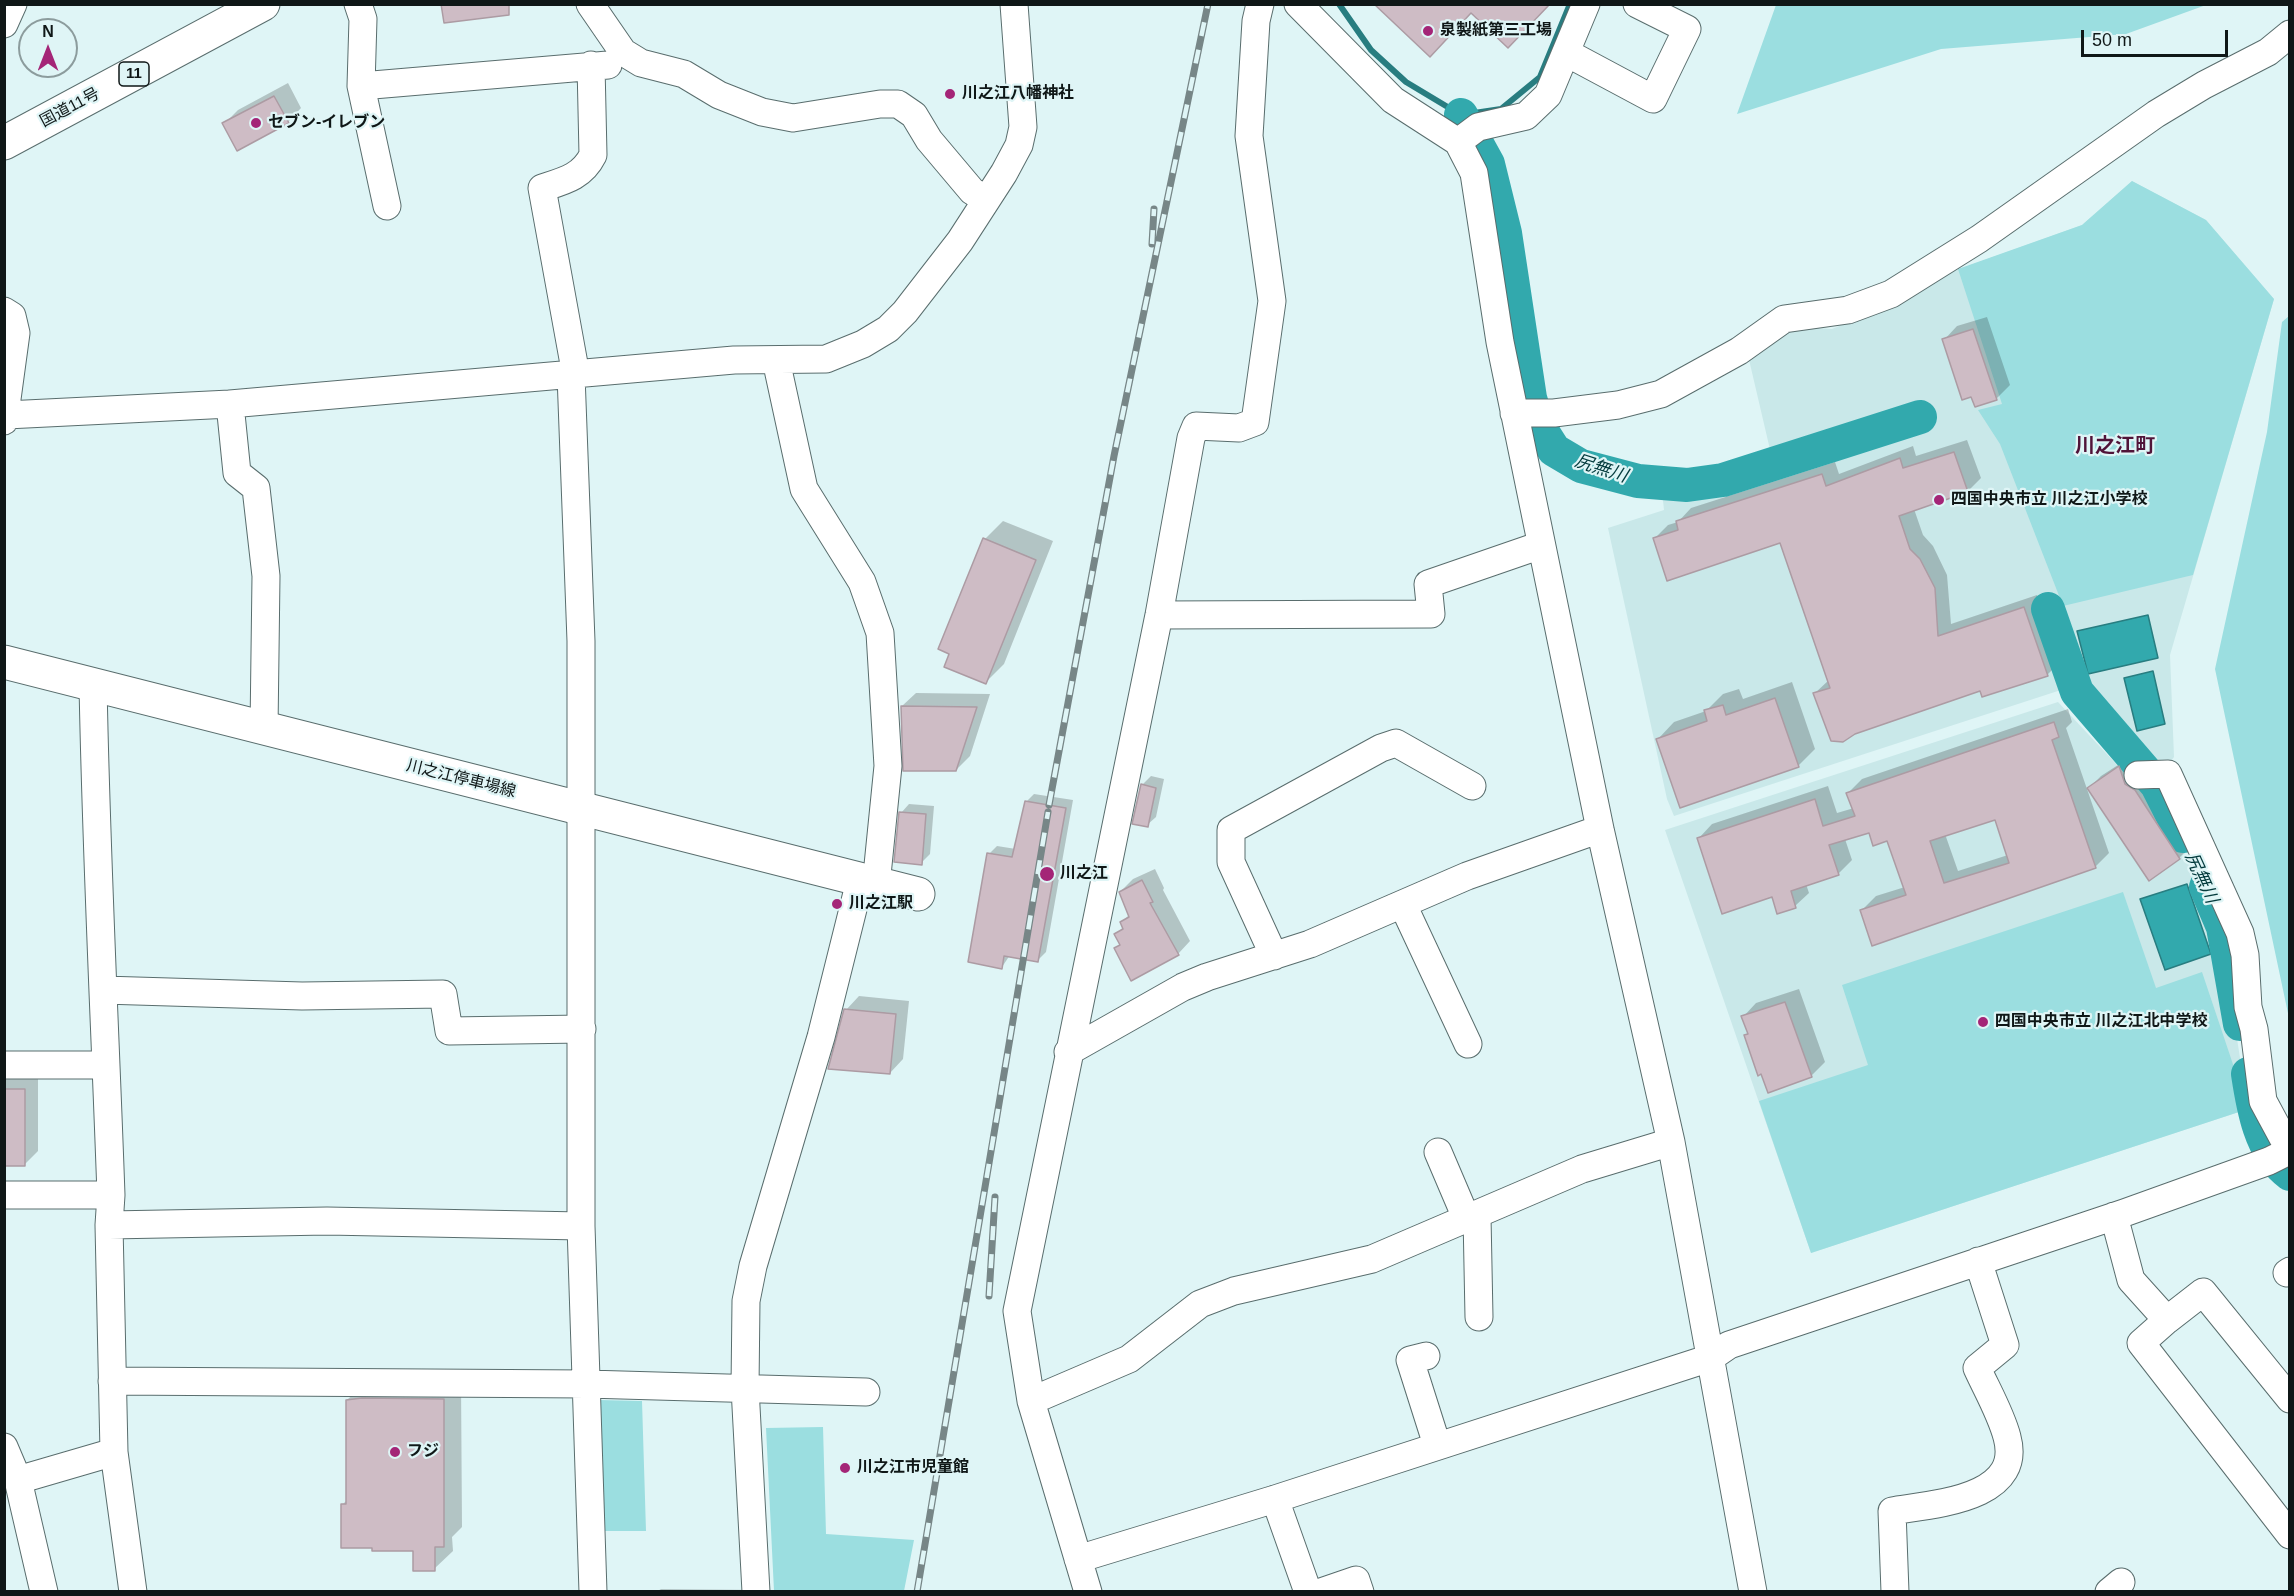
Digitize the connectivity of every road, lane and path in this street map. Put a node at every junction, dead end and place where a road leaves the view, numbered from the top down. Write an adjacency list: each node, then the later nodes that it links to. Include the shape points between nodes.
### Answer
1 (13, 4): 10 (street)
2 (263, 4): 17 (main road, 国道11号 / 11)
3 (358, 4): 15 (street, via 363,19)
4 (590, 4): 13 (street, via 623,52)
5 (1014, 4): 18 (street, via 1023,127 1019,145)
6 (1260, 4): 27 (street, via 1249,136 1272,301 1254,422 1239,428 1196,426)
7 (1298, 4): 16 (street, via 1393,100)
8 (1586, 4): 12 (street)
9 (1637, 4): 12 (street, via 1687,29 1653,99)
10 (4, 24)
11 (2289, 34): 24 (street, via 2268,52 2156,114 1979,239 1891,294 1848,310 1784,319 1738,351 1661,394 1618,405 1554,413)
12 (1567, 53): 16 (street, via 1548,95 1526,116)
13 (641, 63): 14 (street); 18 (street, via 684,75 719,95 762,112 794,118 898,104 914,115 929,140 972,191)
14 (591, 65): 15 (street); 22 (street, via 592,155 587,168 573,178 542,188)
15 (361, 86): 19 (street)
16 (1468, 135): 24 (street)
17 (4, 143)
18 (985, 199): 21 (street, via 960,241 888,329 826,359)
19 (387, 206)
20 (4, 311): 25 (street, via 12,316 16,333)
21 (776, 360): 22 (street, via 734,360); 35 (street, via 804,489 862,582 880,633 888,766)
22 (574, 375): 23 (street); 33 (street)
23 (230, 405): 25 (street); 30 (street, via 237,473 256,488 263,554)
24 (1514, 413): 26 (street)
25 (5, 418)
26 (1541, 545): 27 (street, via 1428,584 1431,614); 34 (street)
27 (1159, 615): 42 (street)
28 (4, 662): 29 (main road, 川之江停車場線)
29 (93, 683): 30 (main road, 川之江停車場線); 39 (street)
30 (264, 729): 33 (main road, 川之江停車場線)
31 (2138, 775): 47 (street, via 2169,774 2240,933 2263,1101)
32 (1472, 786): 38 (street, via 1396,743 1232,830 1232,862)
33 (583, 810): 35 (main road, 川之江停車場線); 40 (street)
34 (1600, 829): 37 (street, via 1467,876); 45 (street)
35 (868, 883): 36 (main road, 川之江停車場線); 61 (street, via 753,1266 746,1301)
36 (918, 894)
37 (1403, 905): 38 (street); 41 (street)
38 (1274, 956): 42 (street, via 1183,987)
39 (103, 990): 40 (street, via 302,996 443,994 449,1031); 44 (street)
40 (582, 1029): 53 (street)
41 (1469, 1044)
42 (1068, 1052): 64 (street, via 1017,1311)
43 (4, 1065): 44 (street)
44 (105, 1065): 49 (street)
45 (1671, 1142): 51 (street, via 1582,1169); 58 (street)
46 (1438, 1152): 51 (street)
47 (2283, 1154): 50 (street)
48 (4, 1195): 49 (street)
49 (111, 1195): 52 (street)
50 (2114, 1216): 54 (street); 56 (street, via 2131,1280)
51 (1472, 1218): 55 (street); 64 (street, via 1372,1259 1234,1291 1200,1304 1130,1359)
52 (109, 1225): 53 (street, via 327,1221); 59 (street)
53 (581, 1226): 60 (street)
54 (1978, 1261): 58 (street, via 1729,1345); 81 (street, via 2005,1345 1977,1368 2007,1435 2010,1454 2006,1471 1990,1487 1935,1504 1892,1511)
55 (1479, 1317)
56 (2167, 1320): 63 (street, via 2203,1292); 70 (street, via 2141,1343)
57 (1426, 1356): 65 (street, via 1410,1360)
58 (1710, 1358): 65 (street); 80 (street)
59 (112, 1381): 60 (street); 67 (street)
60 (587, 1384): 61 (street); 74 (street)
61 (745, 1388): 62 (street); 75 (street)
62 (866, 1392)
63 (2289, 1399)
64 (1031, 1401): 71 (street)
65 (1437, 1445): 69 (street)
66 (4, 1447): 68 (street)
67 (114, 1452): 68 (street); 73 (street)
68 (18, 1480): 72 (street)
69 (1275, 1499): 71 (street); 77 (street)
70 (2289, 1535)
71 (1078, 1559): 76 (street)
72 (44, 1592)
73 (133, 1592)
74 (593, 1592)
75 (756, 1592)
76 (1088, 1592)
77 (1308, 1592)
78 (1321, 1592): 79 (street, via 1356,1580)
79 (1360, 1592)
80 (1753, 1592)
81 (1895, 1592)

